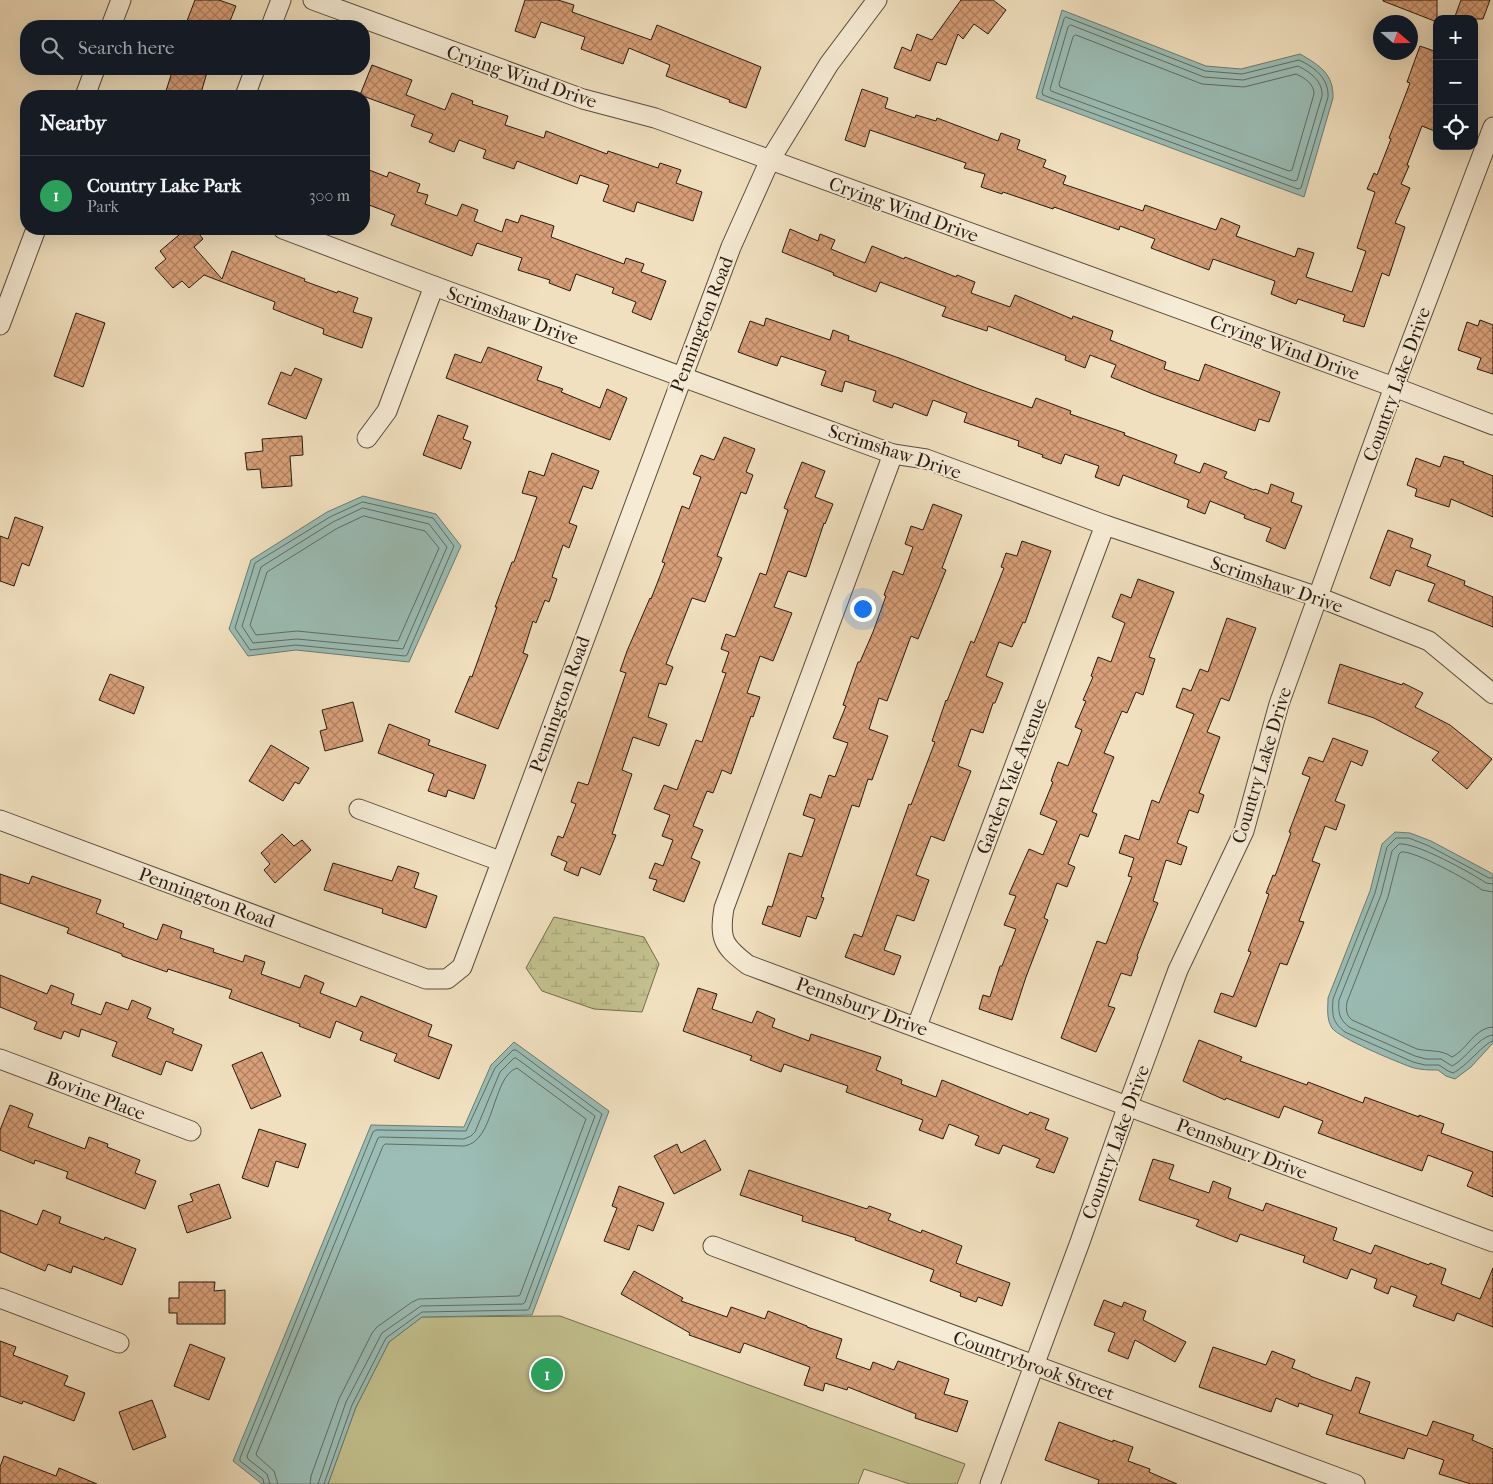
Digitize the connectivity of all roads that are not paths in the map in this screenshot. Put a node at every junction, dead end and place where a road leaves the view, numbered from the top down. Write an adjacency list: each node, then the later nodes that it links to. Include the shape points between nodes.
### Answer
1 (120, 0): 5 (street)
2 (281, 0): 6 (street)
3 (313, 0): 7 (street, Crying Wind Drive)
4 (877, 0): 14 (street, Pennington Road, via 829,64)
5 (113, 20)
6 (273, 20)
7 (368, 20)
8 (370, 21): 14 (street, Crying Wind Drive, via 583,99 655,118)
9 (93, 75): 11 (street)
10 (253, 75): 12 (street)
11 (87, 90)
12 (247, 90)
13 (1493, 127): 15 (street, Country Lake Drive)
14 (770, 160): 20 (street, Pennington Road, via 731,247); 21 (street, Crying Wind Drive)
15 (1487, 162): 21 (street, Country Lake Drive)
16 (34, 235): 19 (street)
17 (299, 235): 18 (street, Scrimshaw Drive)
18 (434, 286): 20 (street, Scrimshaw Drive); 23 (street, via 387,411)
19 (0, 325)
20 (681, 376): 24 (street, Scrimshaw Drive); 30 (street, Pennington Road)
21 (1394, 387): 22 (street, Crying Wind Drive); 26 (street, Country Lake Drive)
22 (1493, 425)
23 (366, 438)
24 (893, 454): 25 (street, Scrimshaw Drive, via 926,459); 31 (street, Pennsbury Drive, via 724,908 721,924 722,937 732,953 748,965)
25 (1105, 525): 26 (street, Scrimshaw Drive); 31 (street, Garden Vale Avenue)
26 (1318, 597): 27 (street, Scrimshaw Drive, via 1429,640); 33 (street, Country Lake Drive, via 1279,704 1244,831 1178,970)
27 (1493, 694)
28 (359, 809): 30 (street)
29 (0, 820): 30 (street, Pennington Road, via 426,979 447,980 462,967)
30 (500, 861)
31 (917, 1026): 33 (street, Pennsbury Drive)
32 (0, 1059): 34 (street, Bovine Place)
33 (1128, 1105): 35 (street, Pennsbury Drive); 39 (street, Country Lake Drive)
34 (191, 1131)
35 (1493, 1242)
36 (713, 1246): 39 (street, Countrybrook Street)
37 (0, 1298): 38 (street)
38 (119, 1343)
39 (1034, 1365): 40 (street, Country Lake Drive); 41 (street, Countrybrook Street)
40 (990, 1484)
41 (1355, 1484)

